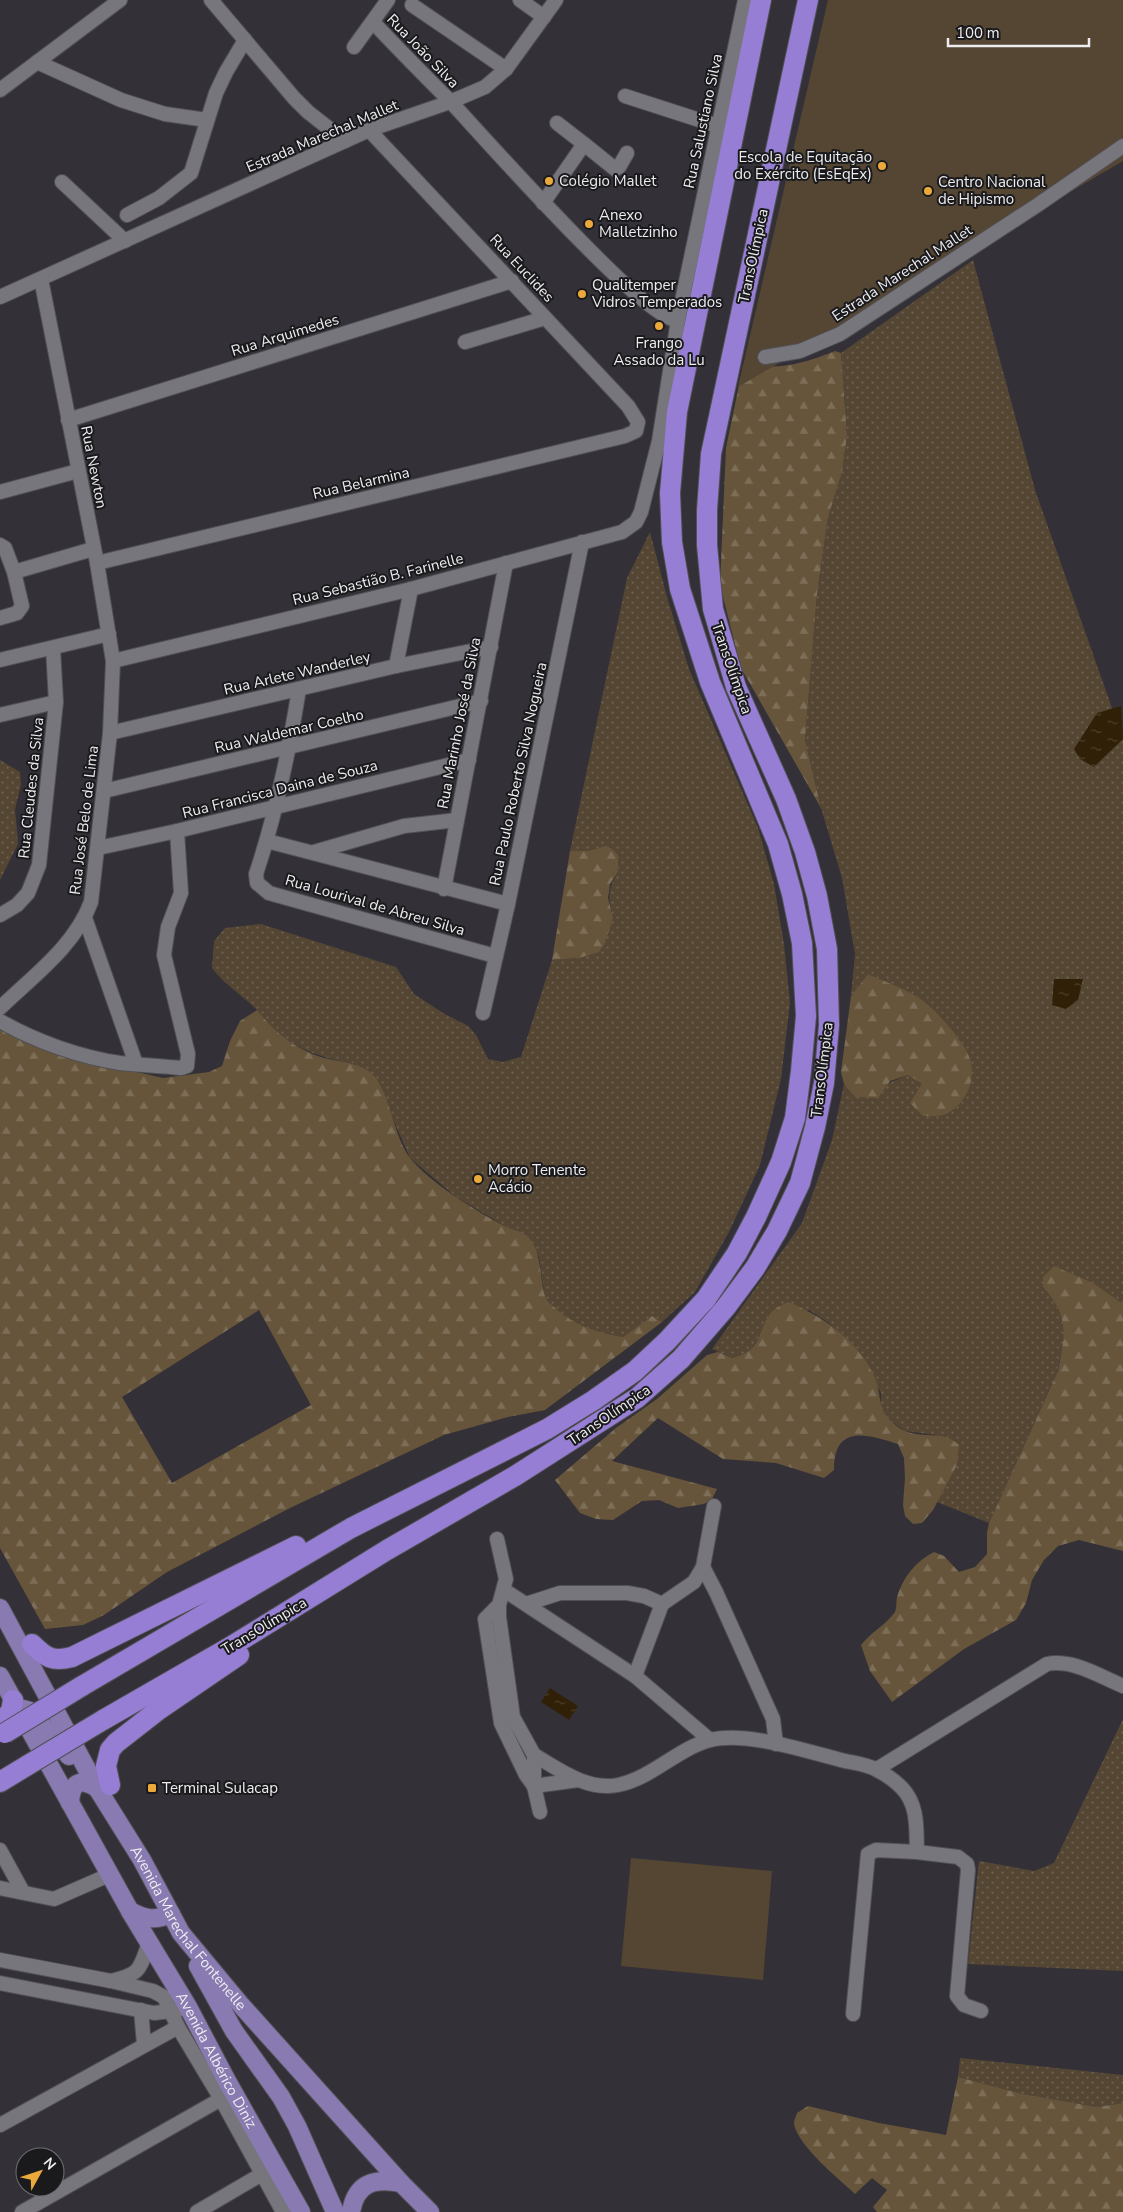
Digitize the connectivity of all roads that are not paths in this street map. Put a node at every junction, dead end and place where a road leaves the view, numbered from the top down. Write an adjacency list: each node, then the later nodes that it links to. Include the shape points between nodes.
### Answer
1 (120, 0): 15 (street)
2 (210, 0): 13 (street)
3 (388, 0): 12 (street)
4 (520, 0): 11 (street)
5 (556, 0): 11 (street, Estrada Marechal Mallet)
6 (745, 0): 23 (street, Rua Salustiano Silva)
7 (756, 0): 20 (highway)
8 (761, 0): 20 (highway, TransOlímpica)
9 (808, 0): 86 (highway, TransOlímpica, via 711,454 707,528 710,587 719,633 736,687 805,852 826,949 829,1015 824,1083 800,1183 760,1261 726,1307 681,1360 638,1398)
10 (412, 5): 16 (street)
11 (544, 17): 16 (street, Estrada Marechal Mallet)
12 (373, 22): 14 (street); 19 (street, Rua João Silva)
13 (246, 40): 21 (street, via 226,72); 25 (street, via 308,112)
14 (354, 47)
15 (37, 62): 17 (street); 21 (street, via 121,100 165,114)
16 (506, 69): 19 (street, Estrada Marechal Mallet, via 485,87)
17 (0, 90)
18 (625, 96): 23 (street)
19 (450, 102): 24 (street, Estrada Marechal Mallet); 30 (street)
20 (738, 107): 82 (highway, TransOlímpica, via 677,412 670,494 672,542 680,589 710,682 778,844 792,894 802,943 806,1016 795,1118 781,1162 737,1253 706,1299 648,1359 594,1400 547,1429)
21 (207, 120): 31 (street, via 191,173 160,198)
22 (557, 123): 26 (street)
23 (718, 126): 37 (street, Rua Salustiano Silva)
24 (369, 130): 25 (street, Estrada Marechal Mallet); 34 (street, Rua Euclides)
25 (345, 141): 32 (street, Estrada Marechal Mallet)
26 (584, 144): 28 (street, via 615,169); 30 (street)
27 (1123, 146): 39 (street, Estrada Marechal Mallet, via 840,334 800,351)
28 (627, 153)
29 (62, 182): 32 (street)
30 (543, 203): 37 (street, via 619,278 664,316)
31 (127, 215)
32 (125, 241): 33 (street, Estrada Marechal Mallet)
33 (41, 279): 35 (street, Estrada Marechal Mallet); 40 (street, Rua Newton)
34 (512, 281): 36 (street, Rua Euclides); 40 (street, Rua Arquimedes)
35 (0, 297)
36 (545, 318): 38 (street); 41 (street, Rua Euclides, via 628,406 638,422 638,428)
37 (678, 320): 44 (street, Rua Salustiano Silva, via 659,441)
38 (465, 342)
39 (764, 358)
40 (68, 420): 42 (street, Rua Newton)
41 (632, 433): 47 (street, Rua Belarmina)
42 (78, 471): 43 (street); 47 (street, Rua Newton)
43 (0, 492)
44 (642, 512): 45 (street, Rua Sebastião B. Farinelle, via 636,522 622,532)
45 (582, 542): 48 (street, Rua Sebastião B. Farinelle); 73 (street, Rua Paulo Roberto Silva Nogueira)
46 (0, 545): 49 (street, via 5,548)
47 (95, 556): 49 (street, Rua Belarmina); 52 (street, Rua Newton)
48 (506, 563): 50 (street, Rua Sebastião B. Farinelle); 53 (street, Rua Marinho José da Silva)
49 (14, 572): 51 (street, via 22,606 17,613)
50 (410, 590): 56 (street, Rua Sebastião B. Farinelle); 57 (street)
51 (0, 618)
52 (109, 634): 54 (street); 56 (street, Rua Newton)
53 (491, 647): 57 (street, Rua Arlete Wanderley); 60 (street, Rua Marinho José da Silva)
54 (53, 648): 55 (street); 59 (street, Rua Cleudes da Silva)
55 (0, 660)
56 (113, 661): 62 (street, Rua José Belo de Lima)
57 (396, 666): 58 (street, Rua Arlete Wanderley)
58 (299, 689): 62 (street, Rua Arlete Wanderley); 63 (street)
59 (56, 702): 61 (street); 74 (street, Rua Cleudes da Silva, via 40,864 28,893 17,905)
60 (481, 702): 63 (street, Rua Waldemar Coelho); 64 (street, Rua Marinho José da Silva)
61 (0, 715)
62 (110, 733): 65 (street, Rua José Belo de Lima)
63 (289, 747): 65 (street, Rua Waldemar Coelho); 66 (street)
64 (470, 760): 66 (street, Rua Francisca Daina de Souza); 67 (street, Rua Marinho José da Silva)
65 (104, 792): 70 (street, Rua José Belo de Lima)
66 (276, 807): 68 (street, Rua Francisca Daina de Souza); 69 (street)
67 (457, 820): 71 (street, via 404,826); 72 (street, Rua Marinho José da Silva)
68 (177, 831): 70 (street, Rua Francisca Daina de Souza); 80 (street, via 181,893 168,927 164,955 188,1059 186,1066 181,1068)
69 (267, 842): 71 (street); 76 (street, Rua Lourival de Abreu Silva, via 256,874 257,883 269,893)
70 (98, 848): 75 (street, Rua José Belo de Lima)
71 (313, 853): 72 (street)
72 (444, 889): 73 (street)
73 (508, 904): 76 (street, Rua Paulo Roberto Silva Nogueira)
74 (0, 915)
75 (86, 918): 77 (street, Rua José Belo de Lima, via 55,956); 80 (street)
76 (495, 956): 78 (street, Rua Paulo Roberto Silva Nogueira)
77 (0, 1008)
78 (483, 1013)
79 (0, 1021): 80 (street, via 38,1040 66,1049)
80 (136, 1064)
81 (714, 1506): 84 (street)
82 (351, 1528): 92 (highway, via 296,1546 72,1657 51,1658); 96 (highway, TransOlímpica, bridge, via 82,1686)
83 (497, 1539): 85 (street, via 506,1579)
84 (703, 1567): 89 (street, via 694,1582); 98 (street, via 773,1719)
85 (504, 1590): 88 (street); 90 (street)
86 (311, 1598): 102 (highway, TransOlímpica, bridge); 103 (highway, via 116,1743 110,1750)
87 (0, 1603): 92 (main road)
88 (526, 1604): 89 (street, via 560,1593 627,1593); 94 (street)
89 (662, 1604): 94 (street)
90 (499, 1605): 99 (street, via 513,1716); 104 (street, via 485,1619 500,1723)
91 (0, 1608): 93 (main road)
92 (32, 1644): 103 (main road)
93 (36, 1676): 96 (main road, via 20,1688); 103 (main road)
94 (635, 1676): 97 (street)
95 (1123, 1686): 100 (street, via 1071,1664 1047,1664)
96 (6, 1710): 103 (main road, via 30,1711 77,1764); 105 (main road)
97 (710, 1740): 98 (street, via 728,1738); 101 (street, via 618,1785 591,1785)
98 (776, 1744): 100 (street)
99 (534, 1755): 101 (street); 104 (street)
100 (877, 1769): 108 (street, via 902,1787 916,1811)
101 (578, 1780): 104 (street)
102 (0, 1782)
103 (99, 1783): 105 (main road, via 80,1782 72,1789); 113 (main road, Avenida Marechal Fontenelle, via 140,1840 142,1860)
104 (534, 1786): 106 (street)
105 (70, 1804): 109 (main road)
106 (540, 1812)
107 (0, 1850): 111 (street)
108 (917, 1852): 122 (street, via 958,1856 967,1864 957,1996 964,2005); 123 (street, via 876,1850 868,1854)
109 (109, 1875): 111 (street, via 58,1898); 112 (main road)
110 (0, 1888): 111 (street)
111 (23, 1892)
112 (130, 1911): 113 (main road, via 148,1919); 115 (main road, Avenida Albérico Diniz)
113 (171, 1914): 114 (main road, Avenida Marechal Fontenelle)
114 (181, 1933): 117 (main road, Avenida Albérico Diniz); 129 (main road, Avenida Marechal Fontenelle, via 240,2004)
115 (149, 1943): 118 (street, via 137,1972); 120 (main road, Avenida Albérico Diniz)
116 (0, 1960): 118 (street)
117 (202, 1973): 120 (main road); 137 (main road, Avenida Albérico Diniz, via 234,2031 281,2097)
118 (111, 1981): 120 (street, via 159,1993)
119 (0, 1983): 121 (street)
120 (180, 2009): 121 (street, via 154,2013); 124 (street); 126 (main road, Avenida Albérico Diniz)
121 (141, 2010): 125 (street)
122 (980, 2011)
123 (853, 2014)
124 (178, 2027): 125 (street); 127 (street)
125 (144, 2044): 128 (street)
126 (227, 2080): 127 (street); 136 (main road, Avenida Albérico Diniz)
127 (221, 2099): 130 (street); 133 (street)
128 (0, 2124)
129 (378, 2157): 131 (main road); 132 (main road, Avenida Marechal Fontenelle)
130 (262, 2174): 134 (street); 135 (street)
131 (372, 2181): 132 (main road); 138 (main road, via 358,2194)
132 (401, 2183): 139 (main road, Avenida Marechal Fontenelle)
133 (22, 2212)
134 (197, 2212)
135 (283, 2212)
136 (301, 2212)
137 (335, 2212)
138 (351, 2212)
139 (430, 2212)

